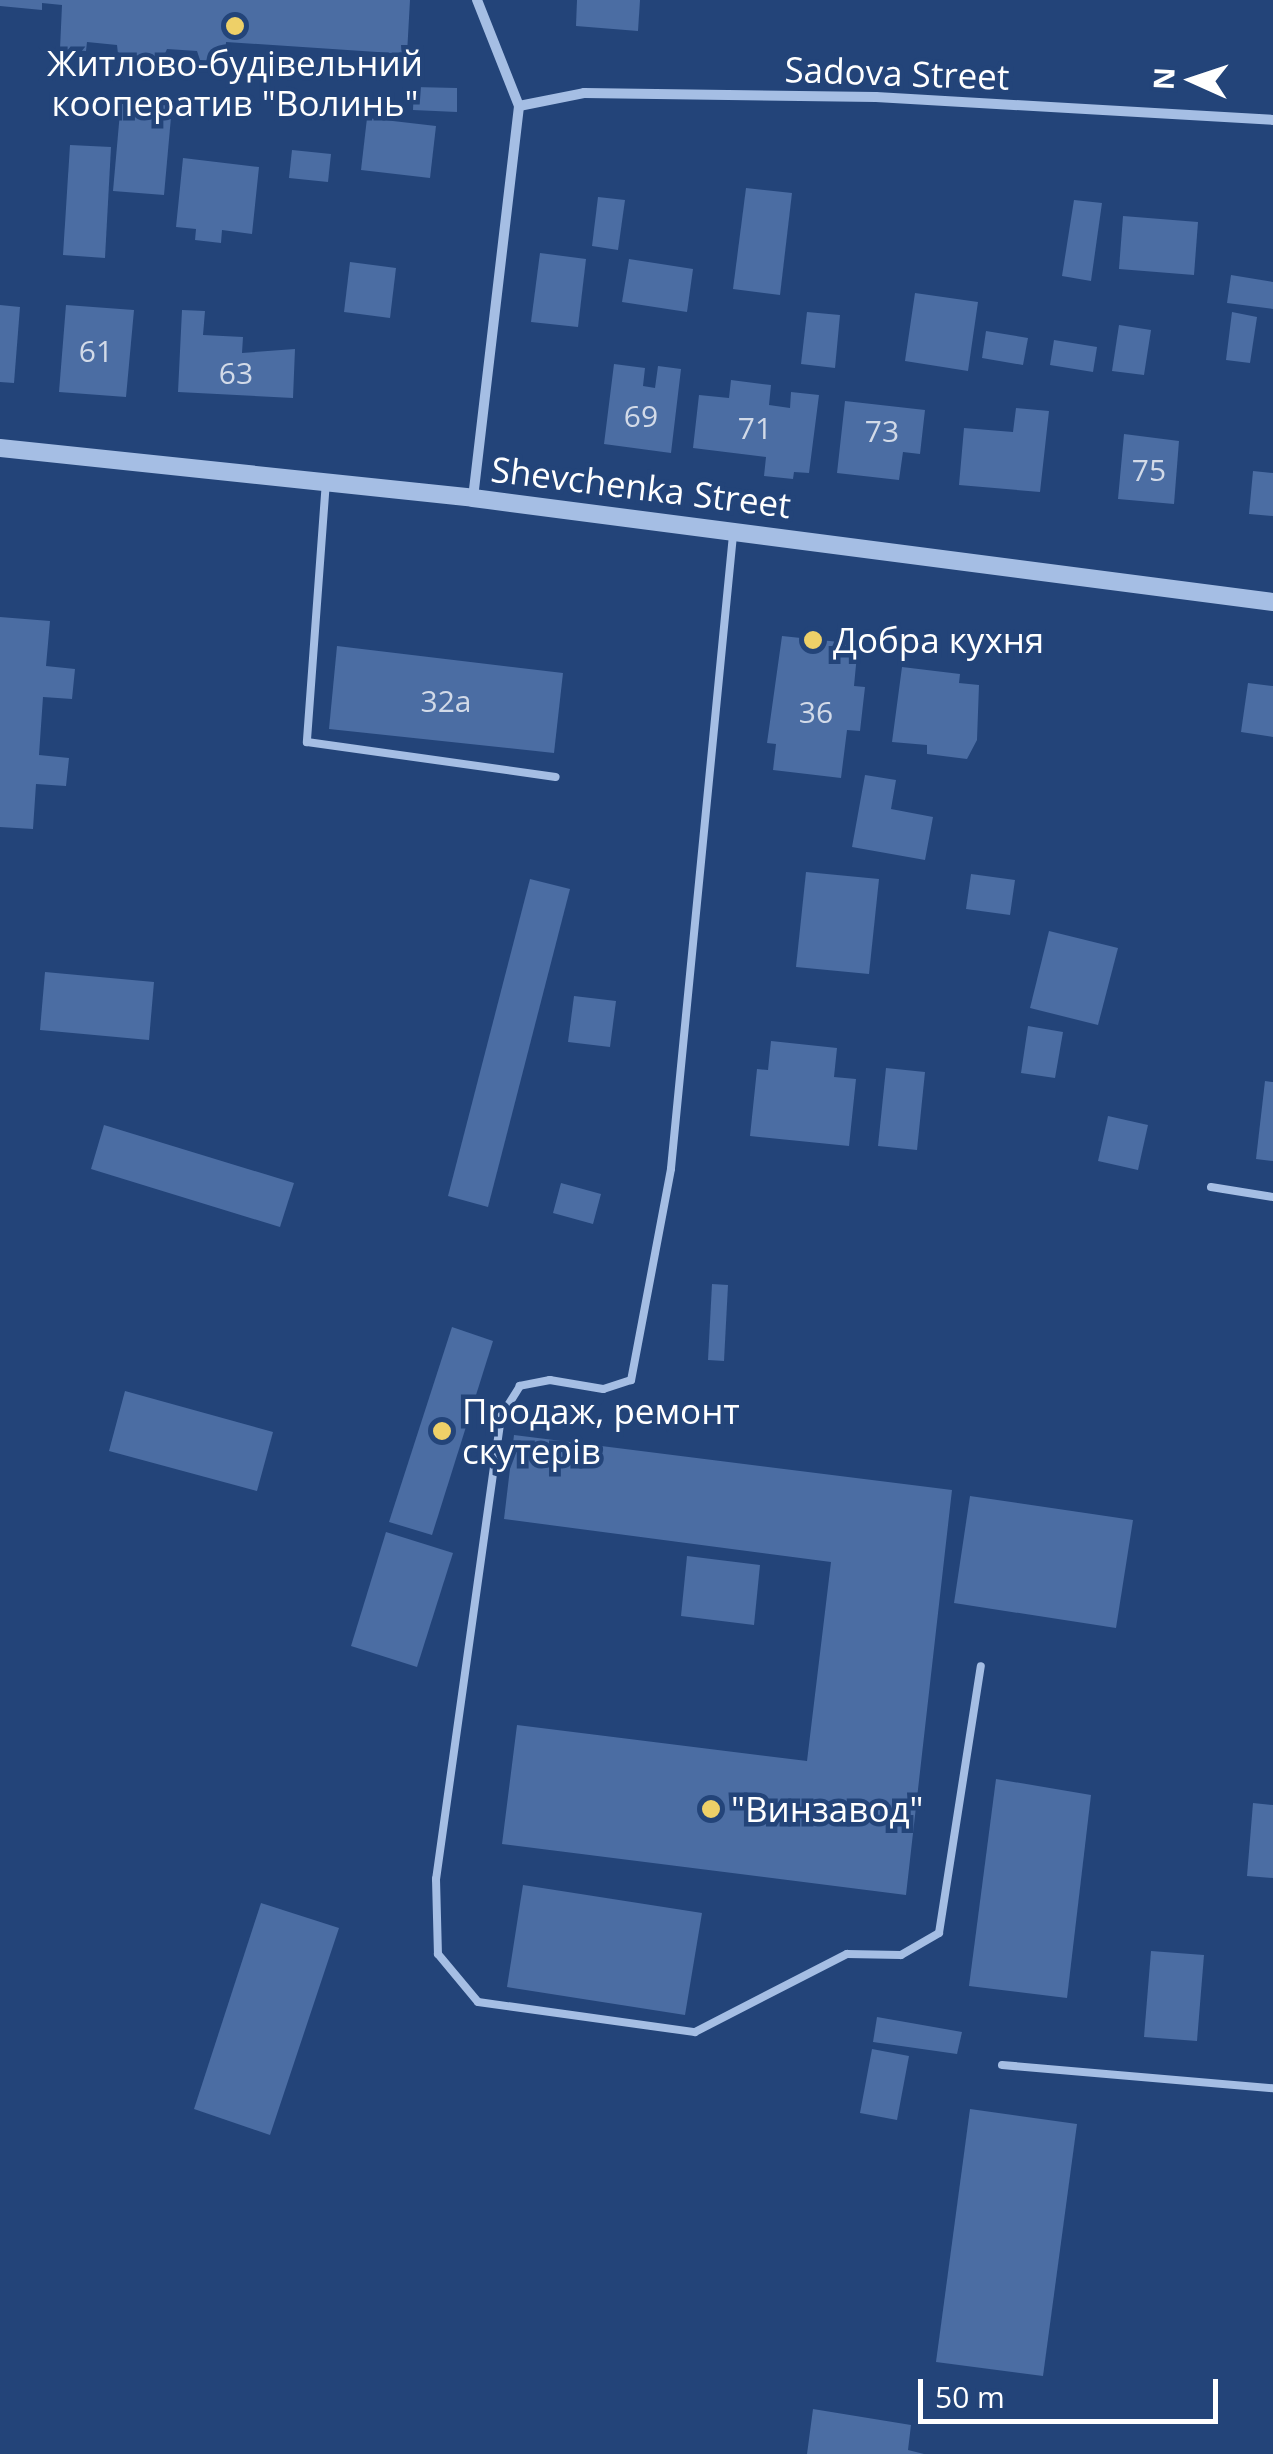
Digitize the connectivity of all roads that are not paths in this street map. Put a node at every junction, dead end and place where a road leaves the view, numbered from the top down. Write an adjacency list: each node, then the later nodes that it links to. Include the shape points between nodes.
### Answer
1 (476, 0): 2 (street)
2 (519, 106): 3 (street, Sadova Street, via 584,94 876,97); 6 (street)
3 (1273, 120)
4 (0, 448): 5 (street, Shevchenka Street)
5 (326, 482): 6 (street, Shevchenka Street); 9 (lane, via 307,742)
6 (472, 498): 7 (street, Shevchenka Street)
7 (733, 530): 8 (street, Shevchenka Street); 12 (lane, via 672,1170 631,1380 603,1389 550,1380 520,1386 501,1417 436,1879 438,1954 478,2002 695,2032 847,1954 901,1955 939,1932)
8 (1273, 602)
9 (556, 776)
10 (1211, 1187): 11 (lane)
11 (1273, 1197)
12 (982, 1666)
13 (1002, 2065): 14 (lane)
14 (1273, 2088)

